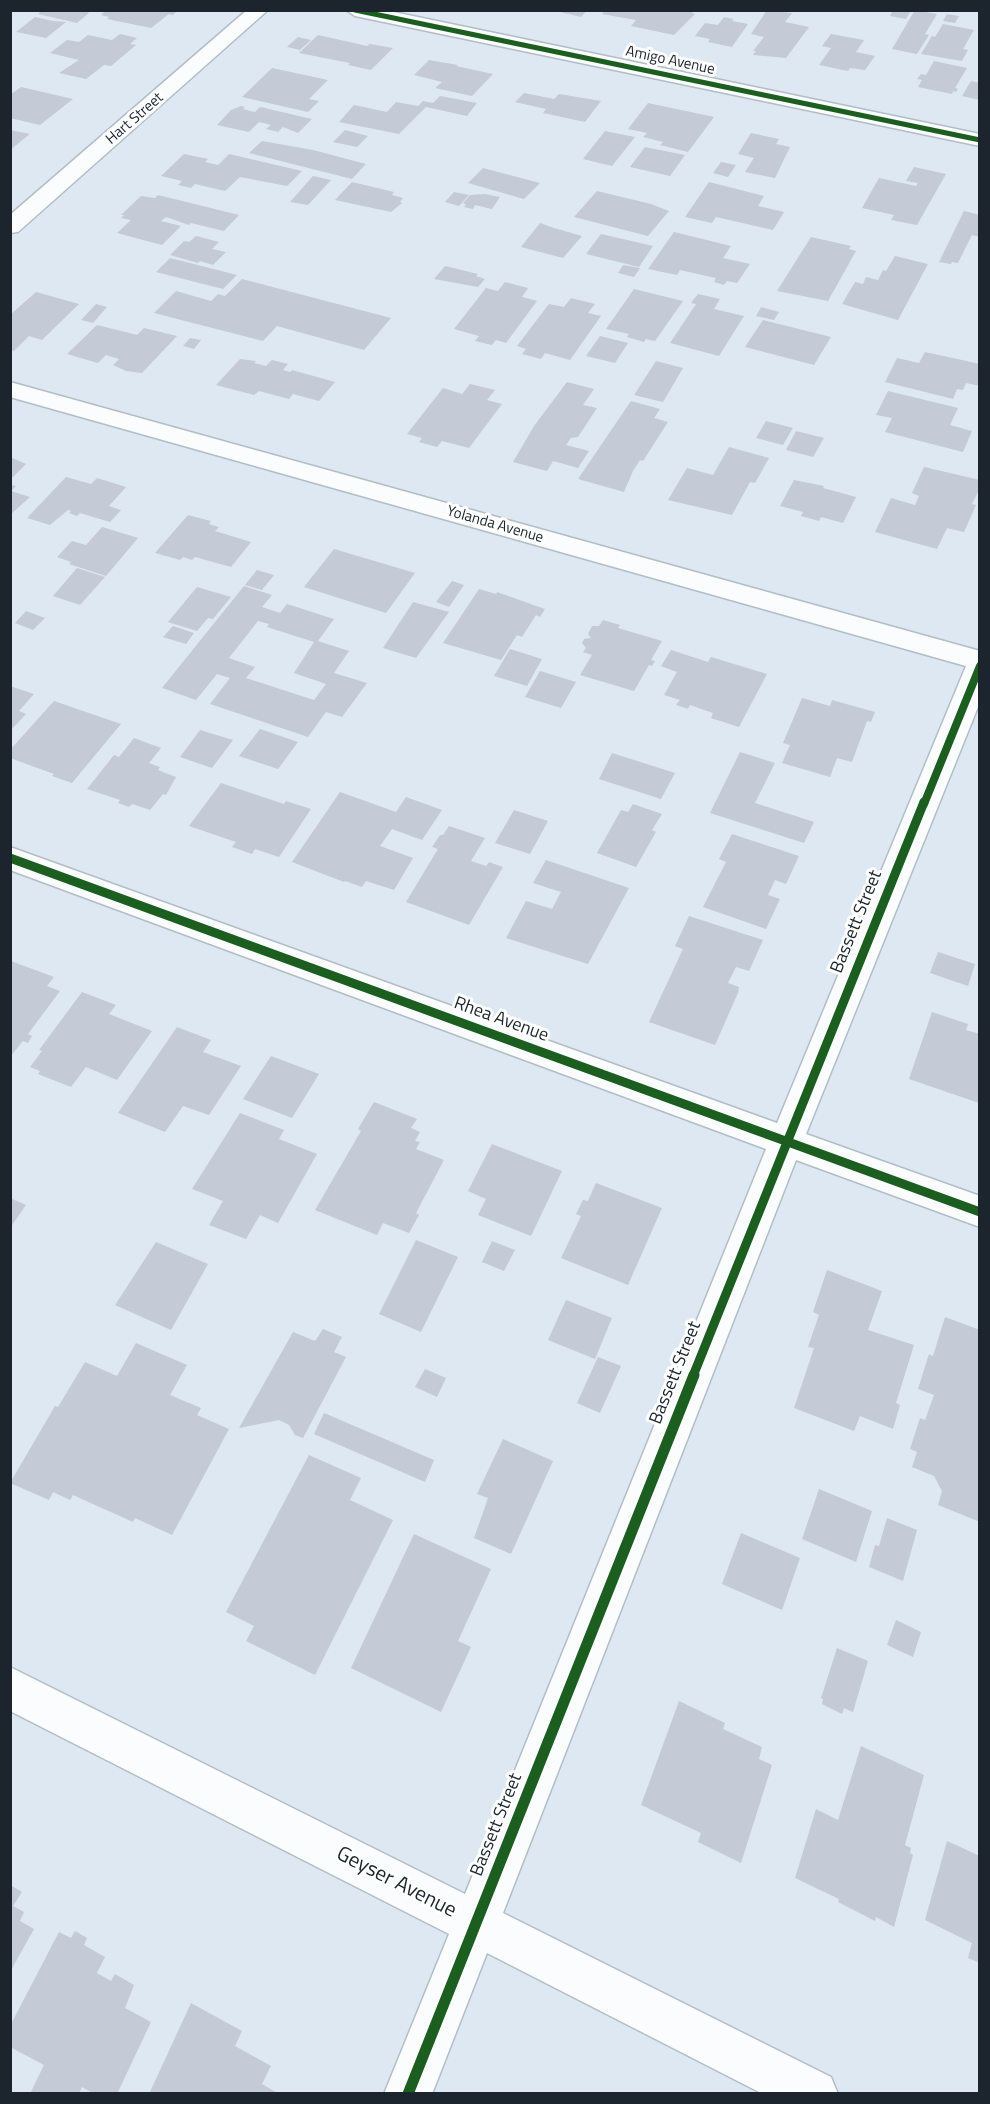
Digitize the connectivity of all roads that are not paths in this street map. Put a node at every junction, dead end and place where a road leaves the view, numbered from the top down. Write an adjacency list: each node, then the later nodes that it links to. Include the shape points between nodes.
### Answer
1 (259, 10): 4 (street, Hart Street)
2 (355, 10): 3 (street, Amigo Avenue)
3 (980, 140)
4 (10, 227)
5 (10, 388): 6 (street, Yolanda Avenue)
6 (980, 661)
7 (980, 666): 9 (street, Bassett Street)
8 (10, 858): 9 (street, Rhea Avenue)
9 (786, 1142): 10 (street, Rhea Avenue); 12 (street, Bassett Street)
10 (980, 1212)
11 (10, 1688): 12 (street, Geyser Avenue)
12 (476, 1923): 13 (street, Bassett Street); 14 (street, Geyser Avenue)
13 (408, 2094)
14 (814, 2094)

